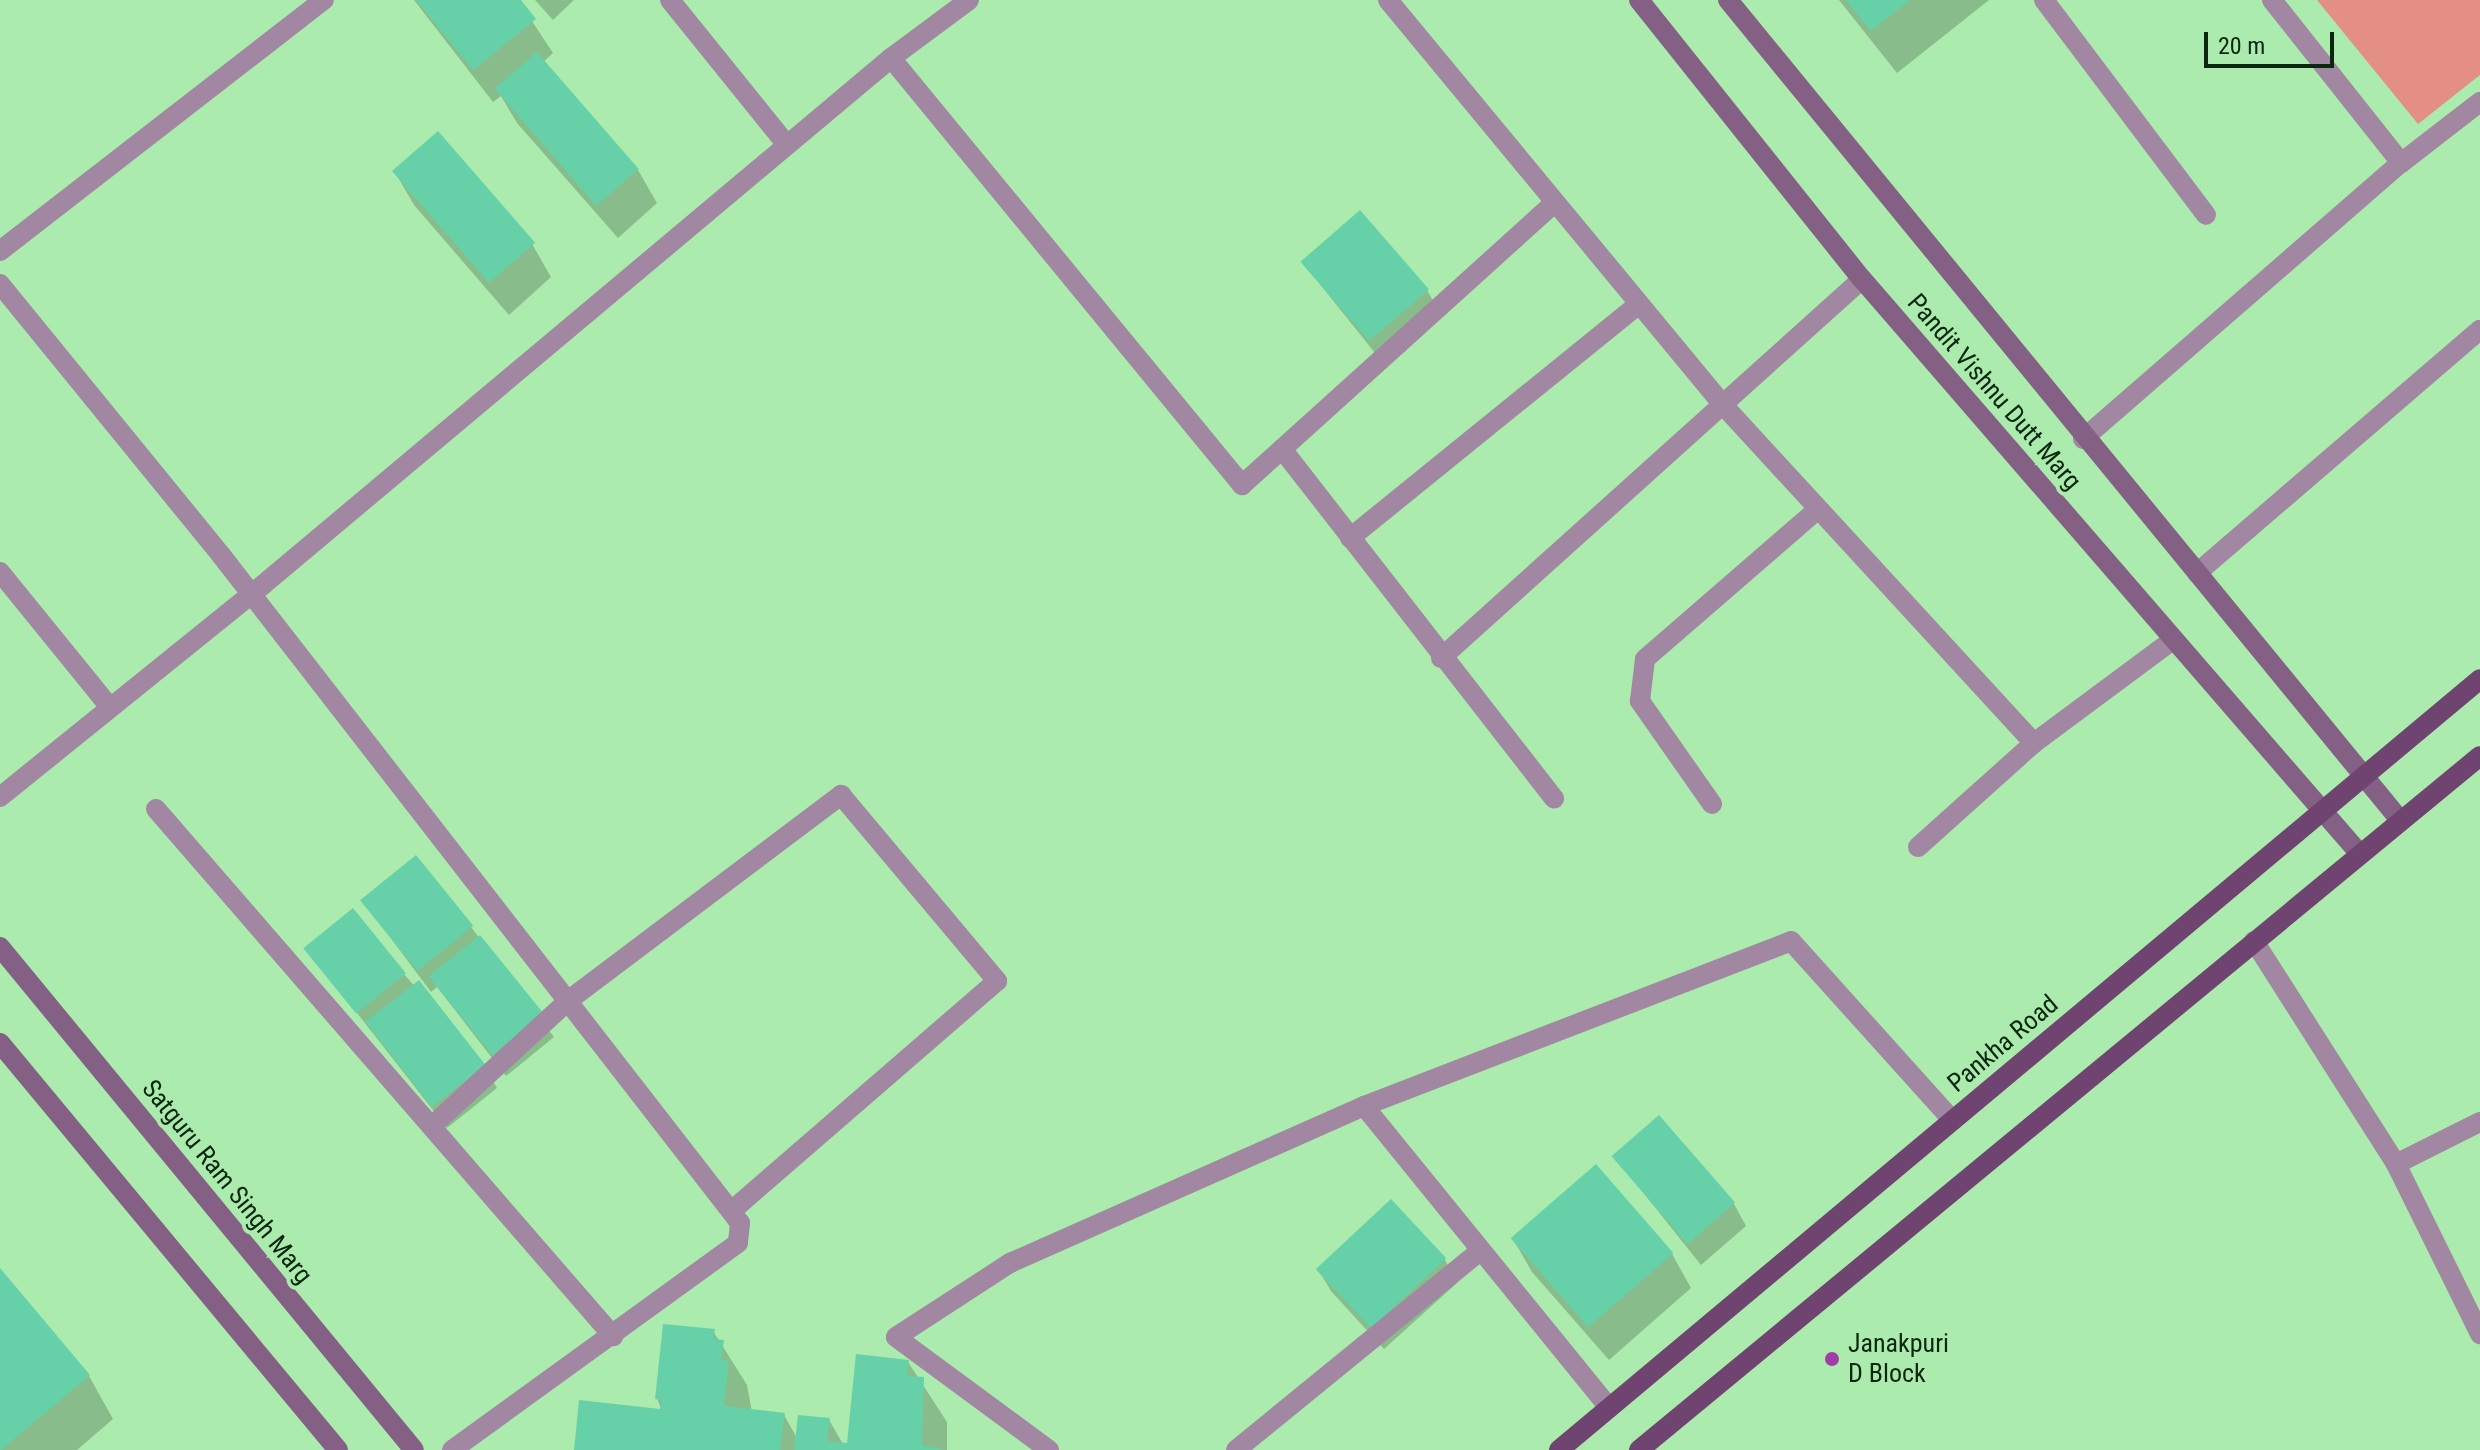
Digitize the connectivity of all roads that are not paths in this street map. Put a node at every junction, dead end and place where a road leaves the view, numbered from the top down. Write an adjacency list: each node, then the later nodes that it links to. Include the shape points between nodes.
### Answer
1 (324, 0): 15 (street)
2 (670, 0): 11 (street)
3 (969, 0): 9 (street)
4 (1388, 0): 13 (street)
5 (1639, 0): 16 (street, Pandit Vishnu Dutt Marg)
6 (1728, 0): 21 (street, Pandit Vishnu Dutt Marg)
7 (2044, 0): 14 (street)
8 (2272, 0): 12 (street)
9 (891, 58): 11 (street); 22 (street, via 1242,485)
10 (2480, 102): 12 (street)
11 (787, 145): 27 (street)
12 (2401, 163): 21 (street)
13 (1555, 202): 18 (street); 22 (street)
14 (2206, 215)
15 (0, 251)
16 (1862, 279): 20 (street); 28 (street, Pandit Vishnu Dutt Marg)
17 (0, 284): 27 (street)
18 (1639, 304): 20 (street); 24 (street)
19 (2480, 330): 26 (street)
20 (1724, 406): 23 (street); 29 (street)
21 (2083, 439): 26 (street, Pandit Vishnu Dutt Marg)
22 (1282, 449): 24 (street)
23 (1818, 509): 32 (street); 37 (street, via 1645,659 1640,701)
24 (1350, 538): 29 (street)
25 (0, 572): 31 (street)
26 (2197, 573): 34 (street, Pandit Vishnu Dutt Marg, via 2328,727)
27 (252, 594): 31 (street); 45 (street)
28 (2174, 639): 32 (street); 39 (street, Pandit Vishnu Dutt Marg)
29 (1441, 658): 36 (street)
30 (2480, 679): 34 (main road, Pankha Road)
31 (109, 706): 35 (street)
32 (2034, 743): 41 (street)
33 (2480, 756): 40 (main road)
34 (2364, 778): 39 (main road, Pankha Road); 40 (street, Pandit Vishnu Dutt Marg)
35 (0, 797)
36 (1554, 799)
37 (1712, 804)
38 (156, 809): 50 (street)
39 (2321, 810): 42 (street, Pandit Vishnu Dutt Marg); 48 (main road, Pankha Road)
40 (2399, 819): 42 (main road)
41 (1918, 847)
42 (2359, 853): 43 (main road)
43 (2254, 941): 51 (street); 63 (main road)
44 (0, 947): 58 (street, Satguru Ram Singh Marg)
45 (569, 1000): 50 (street); 52 (street); 52 (street, via 841,795 997,981)
46 (0, 1043): 57 (street)
47 (1364, 1106): 48 (street, via 1791,941); 53 (street); 60 (street, via 1010,1263 896,1337)
48 (1952, 1120): 56 (main road, Pankha Road)
49 (2480, 1122): 51 (street)
50 (433, 1125): 55 (street)
51 (2396, 1164): 54 (street)
52 (734, 1209): 55 (street, via 740,1223 738,1243)
53 (1481, 1250): 56 (street); 61 (street)
54 (2480, 1334)
55 (613, 1336): 59 (street)
56 (1609, 1407): 62 (main road, Pankha Road)
57 (338, 1450)
58 (414, 1450)
59 (452, 1450)
60 (1049, 1450)
61 (1236, 1450)
62 (1559, 1450)
63 (1639, 1450)

